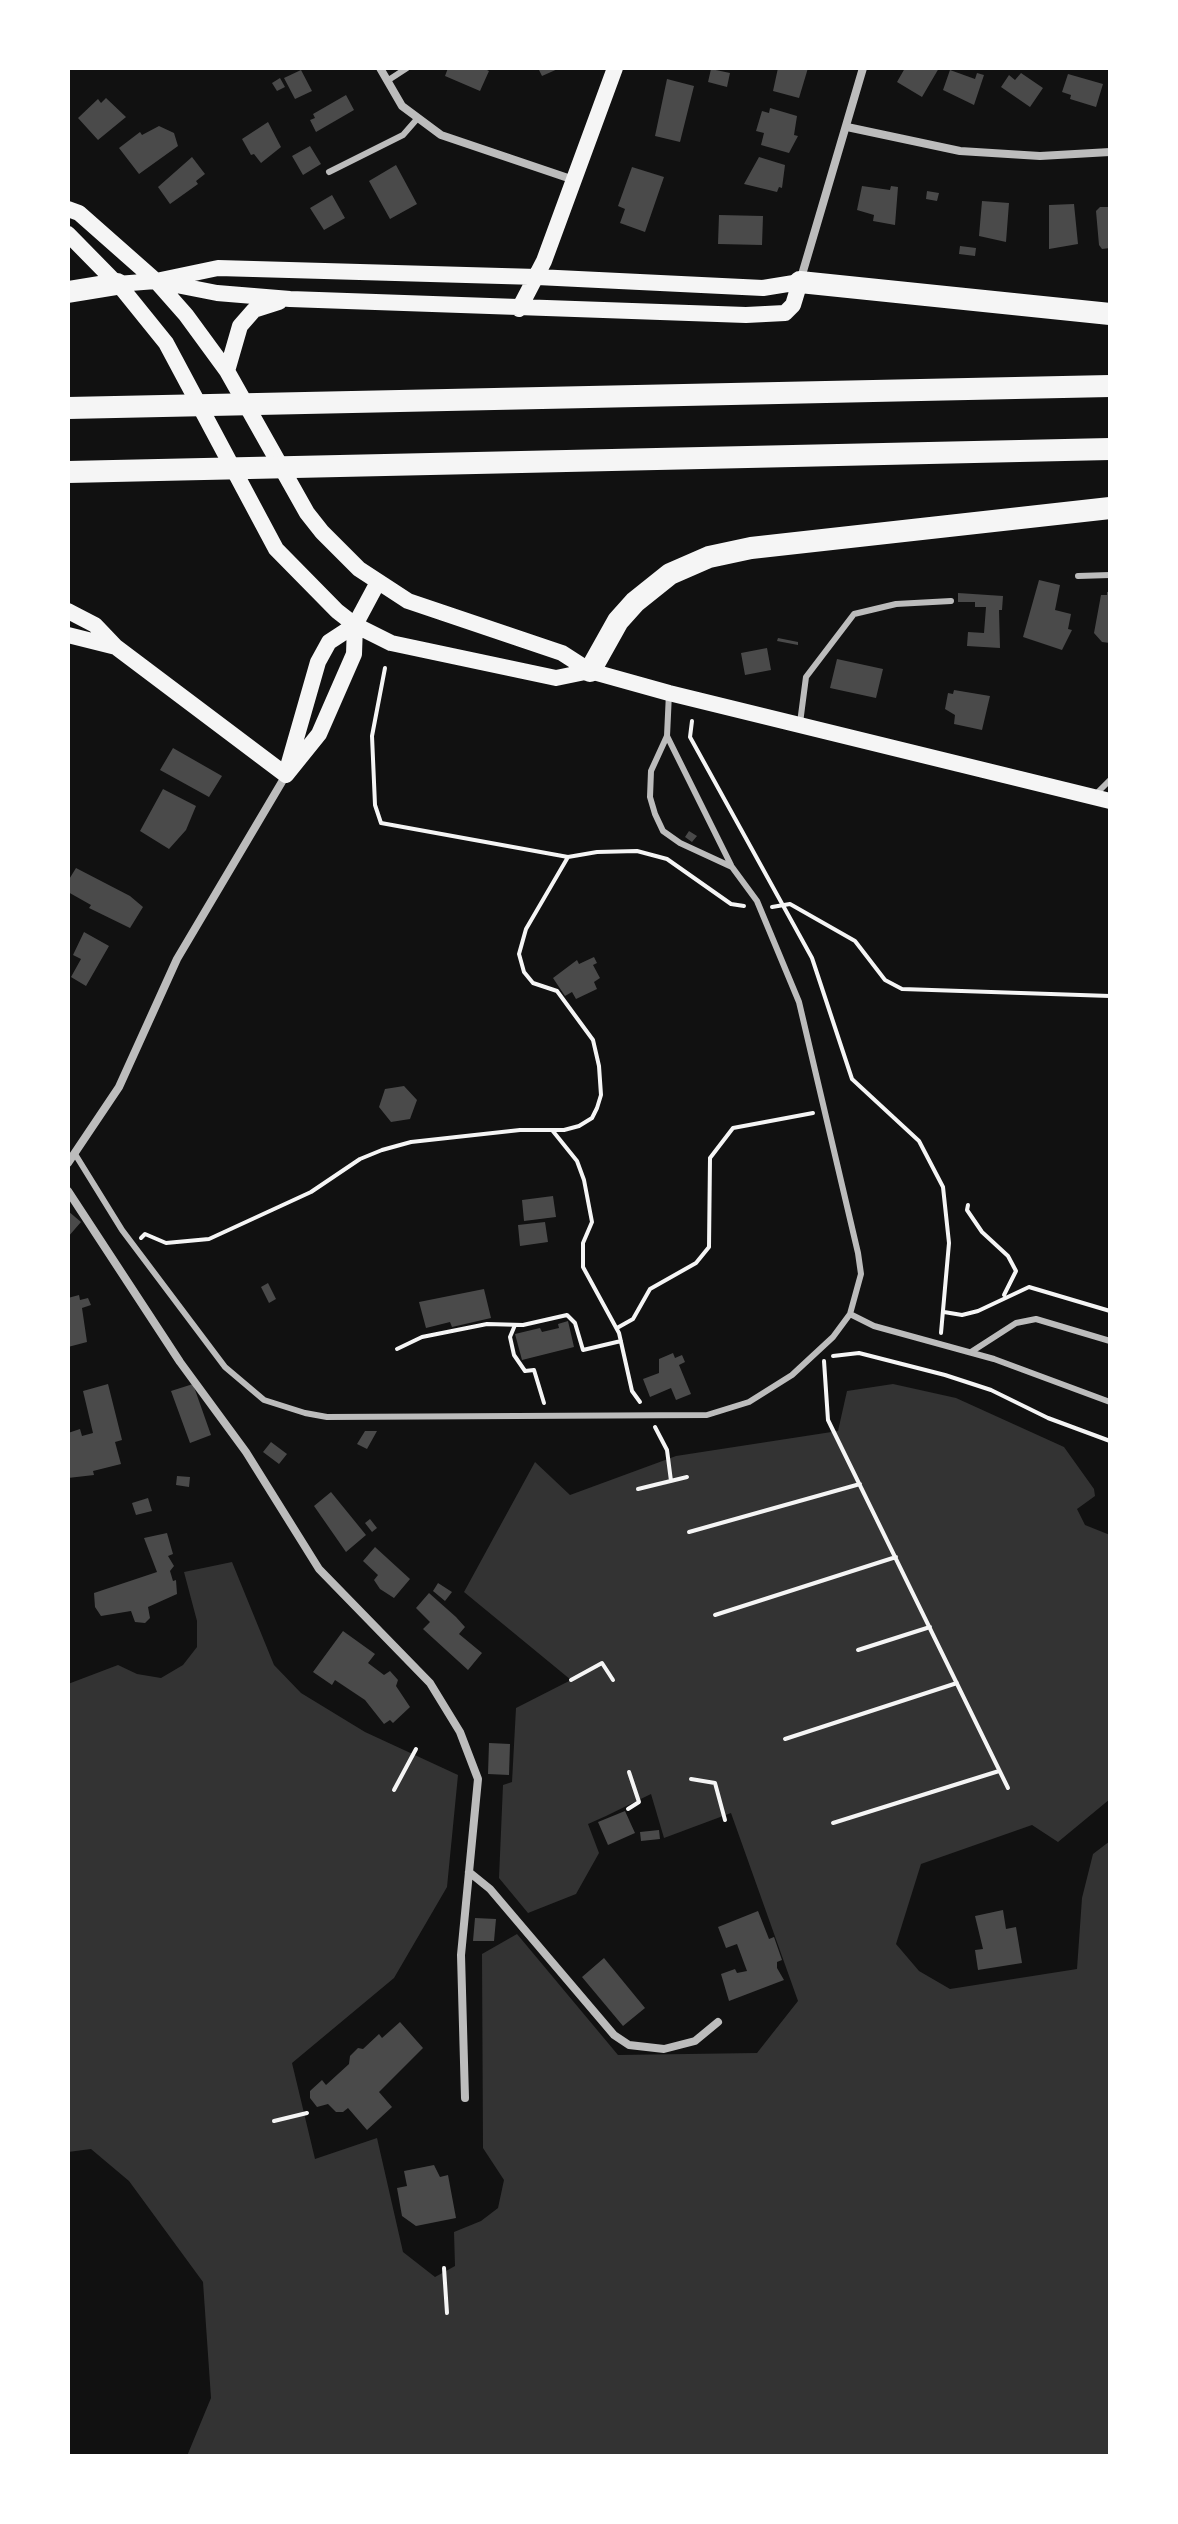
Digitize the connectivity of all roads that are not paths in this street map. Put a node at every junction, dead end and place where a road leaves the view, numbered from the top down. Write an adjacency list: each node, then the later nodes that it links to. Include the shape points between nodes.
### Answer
1 (380, 68): 5 (street)
2 (407, 68): 5 (lane)
3 (615, 68): 10 (main road)
4 (863, 68): 7 (street)
5 (387, 81): 6 (street)
6 (417, 119): 9 (lane, via 403,135); 10 (street, via 441,135)
7 (847, 127): 8 (street, via 960,151 1040,156); 15 (street)
8 (1110, 152)
9 (329, 172)
10 (575, 180): 13 (main road)
11 (68, 209): 14 (main road)
12 (68, 234): 16 (main road)
13 (537, 277): 14 (main road, via 218,268); 15 (main road, via 763,288); 19 (main road)
14 (156, 281): 16 (main road); 18 (main road); 21 (main road)
15 (800, 282): 19 (main road, via 785,313); 20 (highway)
16 (117, 284): 17 (highway); 32 (main road, via 152,322 178,362 276,549)
17 (68, 292)
18 (290, 299): 19 (main road); 21 (main road, via 254,310 240,326)
19 (519, 309)
20 (1110, 314)
21 (227, 371): 29 (main road, via 307,513 342,554)
22 (1110, 386): 23 (highway)
23 (68, 408)
24 (1110, 449): 25 (highway)
25 (68, 472)
26 (1110, 508): 35 (highway, via 709,557 670,574 635,602)
27 (1110, 575): 28 (lane)
28 (1078, 576)
29 (378, 582): 32 (main road); 35 (main road, via 408,601 562,653)
30 (951, 601): 37 (lane, via 896,604 854,614 806,677)
31 (68, 611): 34 (main road, via 95,625)
32 (355, 625): 35 (main road, via 391,643 556,678); 39 (main road, via 354,654 319,734); 39 (main road, via 329,642 318,662)
33 (68, 635): 34 (main road)
34 (116, 647): 39 (main road)
35 (590, 671): 36 (main road)
36 (669, 693): 37 (main road); 38 (lane)
37 (800, 728): 41 (main road)
38 (667, 736): 42 (lane); 42 (lane, via 651,771 655,814 663,831)
39 (286, 775): 43 (street, via 177,959 119,1087)
40 (1110, 780): 41 (lane)
41 (1102, 799)
42 (732, 867): 46 (lane, via 761,909 799,1002 861,1274)
43 (75, 1154): 44 (street); 46 (lane, via 203,1343 242,1385 264,1400 327,1417 707,1415 773,1391)
44 (68, 1163)
45 (68, 1191): 50 (street, via 319,1569 441,1697 478,1779)
46 (850, 1314): 48 (lane, via 874,1326)
47 (1110, 1341): 48 (lane, via 1036,1319 1016,1323)
48 (971, 1352): 49 (lane)
49 (1110, 1402)
50 (469, 1872): 51 (street, via 490,1889 614,2035 629,2045 664,2049 695,2041); 52 (street, via 461,1955)
51 (718, 2022)
52 (465, 2098)

